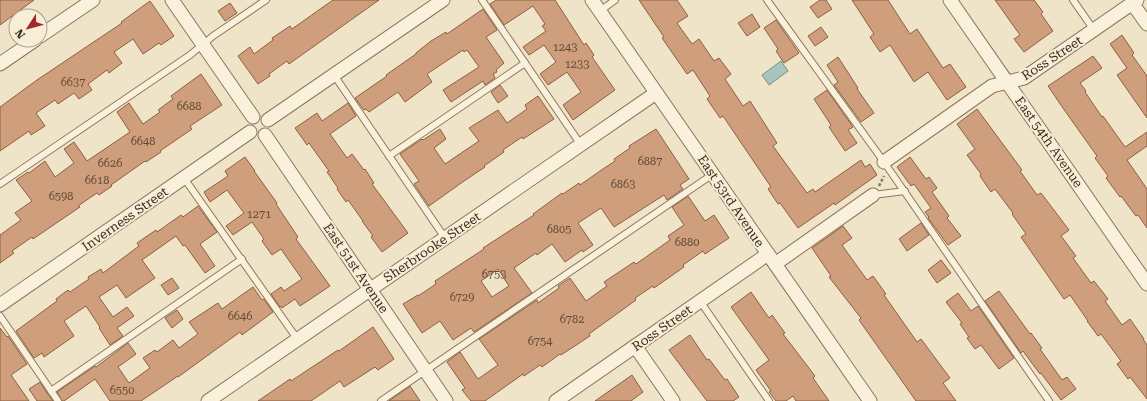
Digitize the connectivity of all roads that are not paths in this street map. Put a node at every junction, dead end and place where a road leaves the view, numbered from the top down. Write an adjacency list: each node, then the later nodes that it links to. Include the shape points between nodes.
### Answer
1 (93, 0): 14 (street)
2 (172, 0): 15 (street)
3 (266, 0): 15 (lane)
4 (443, 0): 19 (street)
5 (482, 0): 17 (lane)
6 (615, 0): 11 (lane)
7 (767, 0): 28 (lane)
8 (950, 0): 20 (street, East 54th Avenue)
9 (1073, 0): 13 (lane)
10 (1135, 2): 12 (street); 13 (street, Ross Street)
11 (596, 5): 21 (street, East 53rd Avenue)
12 (1147, 24)
13 (1094, 30): 20 (street, Ross Street, via 1024,78)
14 (48, 31)
15 (203, 45): 22 (street); 31 (lane)
16 (23, 48): 18 (street)
17 (525, 63): 26 (lane); 27 (lane)
18 (0, 64)
19 (334, 75): 23 (street); 27 (lane)
20 (1008, 83): 28 (street, Ross Street, via 992,86); 37 (street, East 54th Avenue)
21 (656, 93): 26 (street, Sherbrooke Street); 29 (street, East 53rd Avenue)
22 (253, 117): 23 (street, via 259,115); 24 (street, via 248,125)
23 (268, 120): 25 (street, via 270,129)
24 (250, 132): 25 (street, via 259,137); 30 (street, Inverness Street)
25 (265, 135): 38 (street, East 51st Avenue)
26 (581, 144): 34 (street, Sherbrooke Street)
27 (389, 156): 34 (lane)
28 (886, 165): 32 (lane)
29 (713, 174): 36 (street, East 53rd Avenue); 44 (lane)
30 (184, 178): 35 (lane); 40 (street, Inverness Street)
31 (0, 184)
32 (905, 192): 33 (lane, Ross Street); 54 (lane)
33 (873, 195): 36 (street, Ross Street)
34 (445, 238): 38 (street, Sherbrooke Street)
35 (242, 259): 42 (lane); 45 (lane)
36 (771, 259): 39 (street, Ross Street); 53 (street, East 53rd Avenue)
37 (1147, 284)
38 (370, 289): 42 (street, Sherbrooke Street); 44 (street, East 51st Avenue)
39 (700, 301): 43 (street, Ross Street); 52 (lane)
40 (0, 305)
41 (0, 316): 45 (lane)
42 (298, 340): 48 (street, Sherbrooke Street)
43 (635, 346): 46 (street, Ross Street); 51 (street)
44 (426, 370): 49 (lane); 50 (street, East 51st Avenue)
45 (51, 391): 47 (lane)
46 (563, 399)
47 (58, 401)
48 (208, 401)
49 (381, 401)
50 (446, 401)
51 (673, 401)
52 (769, 401)
53 (870, 401)
54 (1049, 401)

